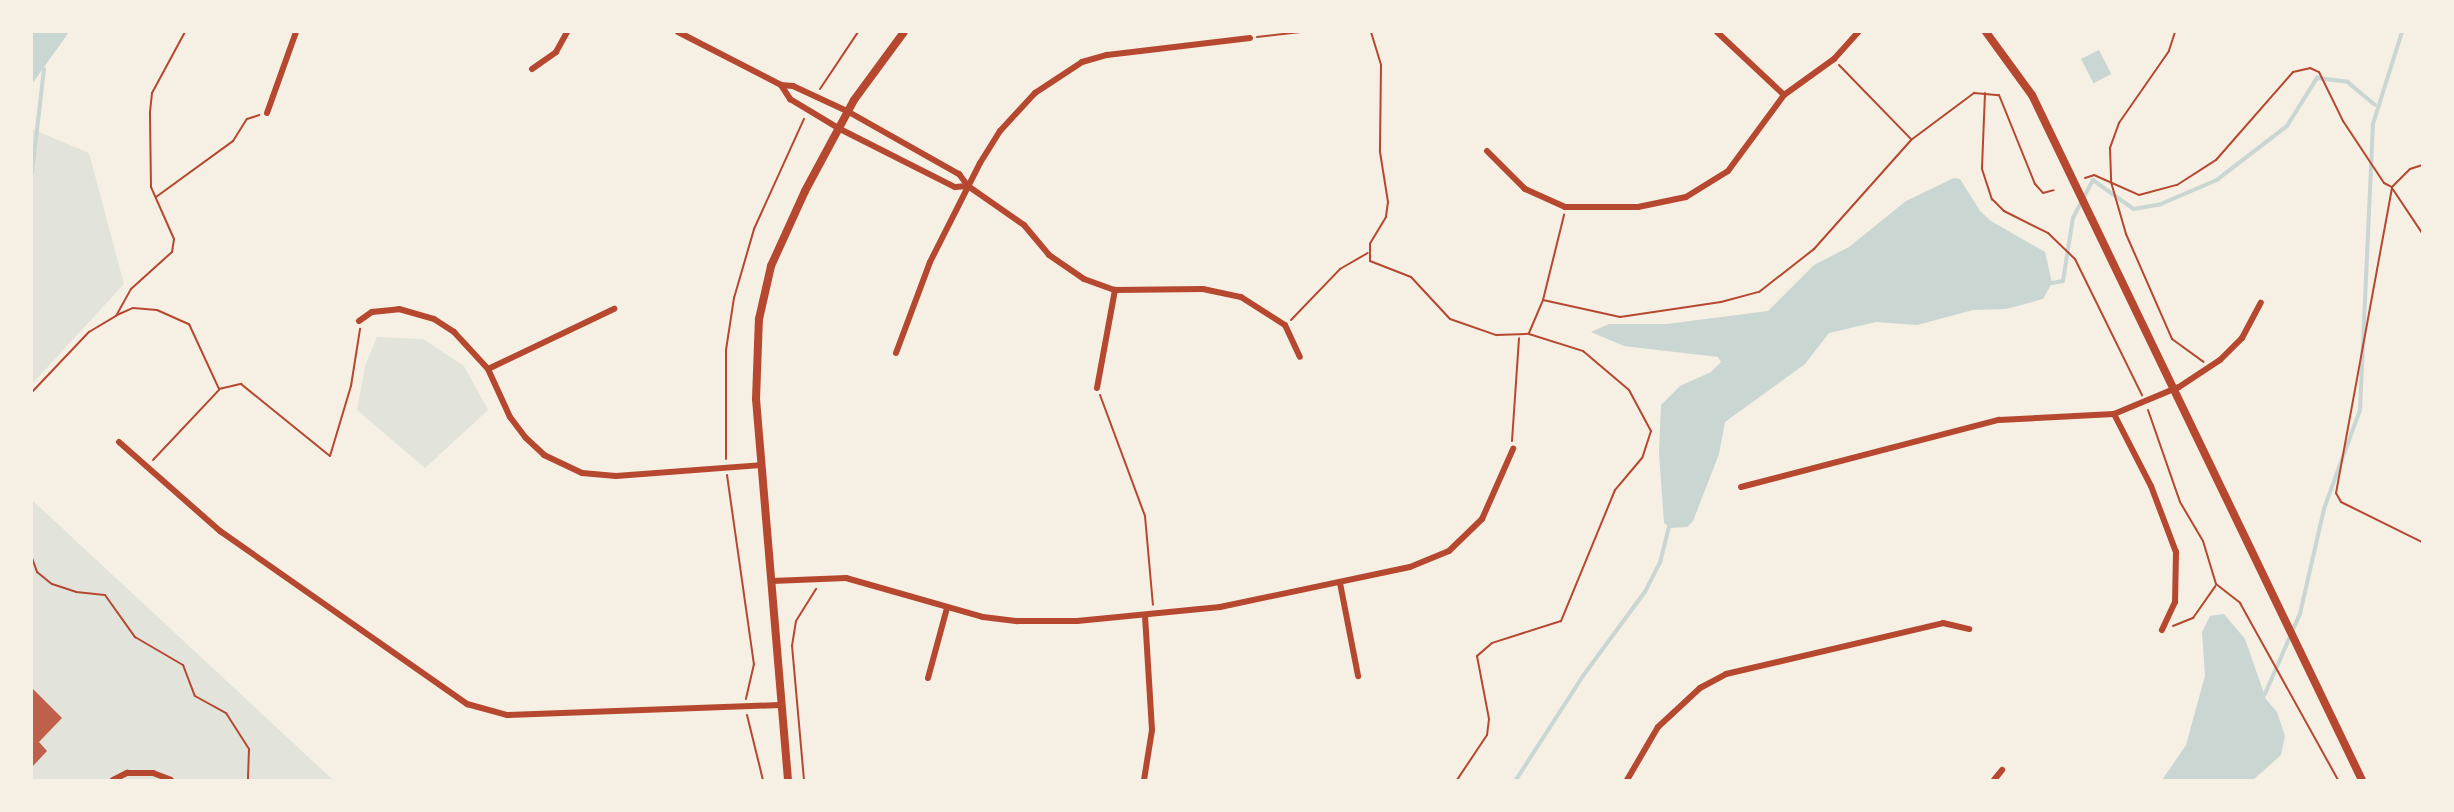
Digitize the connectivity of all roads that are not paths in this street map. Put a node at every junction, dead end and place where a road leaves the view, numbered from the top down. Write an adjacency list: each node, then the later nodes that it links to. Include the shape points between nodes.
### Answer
1 (296, 32): 13 (street)
2 (567, 32): 9 (street, via 556,52)
3 (678, 32): 10 (street)
4 (904, 32): 12 (street)
5 (1717, 32): 11 (street)
6 (1858, 32): 11 (street, via 1834,59)
7 (1986, 32): 25 (street, via 2032,95)
8 (1250, 38): 16 (street, via 1146,48 1082,62 1049,80 1018,108)
9 (532, 69)
10 (780, 85): 12 (street); 14 (street, via 783,94)
11 (1784, 95): 15 (street, via 1728,171 1700,191 1638,207 1566,208 1525,189)
12 (847, 111): 14 (street); 16 (street, via 959,174)
13 (267, 113)
14 (838, 128): 16 (street, via 955,187); 29 (street, via 790,223 764,291 755,374)
15 (1487, 151)
16 (968, 186): 17 (street, via 1002,206 1071,273); 21 (street, via 914,298)
17 (1115, 290): 22 (street, via 1222,291 1257,304 1285,325); 24 (street)
18 (2262, 303): 25 (street, via 2242,338 2208,369)
19 (614, 309): 23 (street)
20 (359, 321): 23 (street, via 385,309 415,312 454,332)
21 (896, 353)
22 (1300, 357)
23 (488, 369): 29 (street, via 517,428 544,455 567,468 598,477)
24 (1097, 388)
25 (2175, 389): 26 (street); 47 (street)
26 (2114, 414): 30 (street, via 2000,420); 36 (street, via 2151,486 2176,552 2175,602)
27 (119, 442): 39 (street, via 220,531 467,704 508,715)
28 (1513, 449): 32 (street, via 1482,519 1449,551)
29 (761, 465): 31 (street)
30 (1741, 488)
31 (772, 581): 33 (street, via 846,579); 39 (street)
32 (1340, 583): 34 (street, via 1220,607); 37 (street)
33 (947, 607): 34 (street, via 983,617 1047,622); 38 (street)
34 (1144, 615): 44 (street, via 1152,730)
35 (1969, 629): 45 (street, via 1943,623 1726,674 1700,688 1658,727)
36 (2162, 630)
37 (1358, 676)
38 (928, 678)
39 (780, 705): 43 (street)
40 (2003, 770): 46 (street)
41 (113, 780): 42 (street, via 127,773 153,773)
42 (171, 780)
43 (788, 780)
44 (1144, 780)
45 (1628, 780)
46 (1994, 780)
47 (2362, 780)

